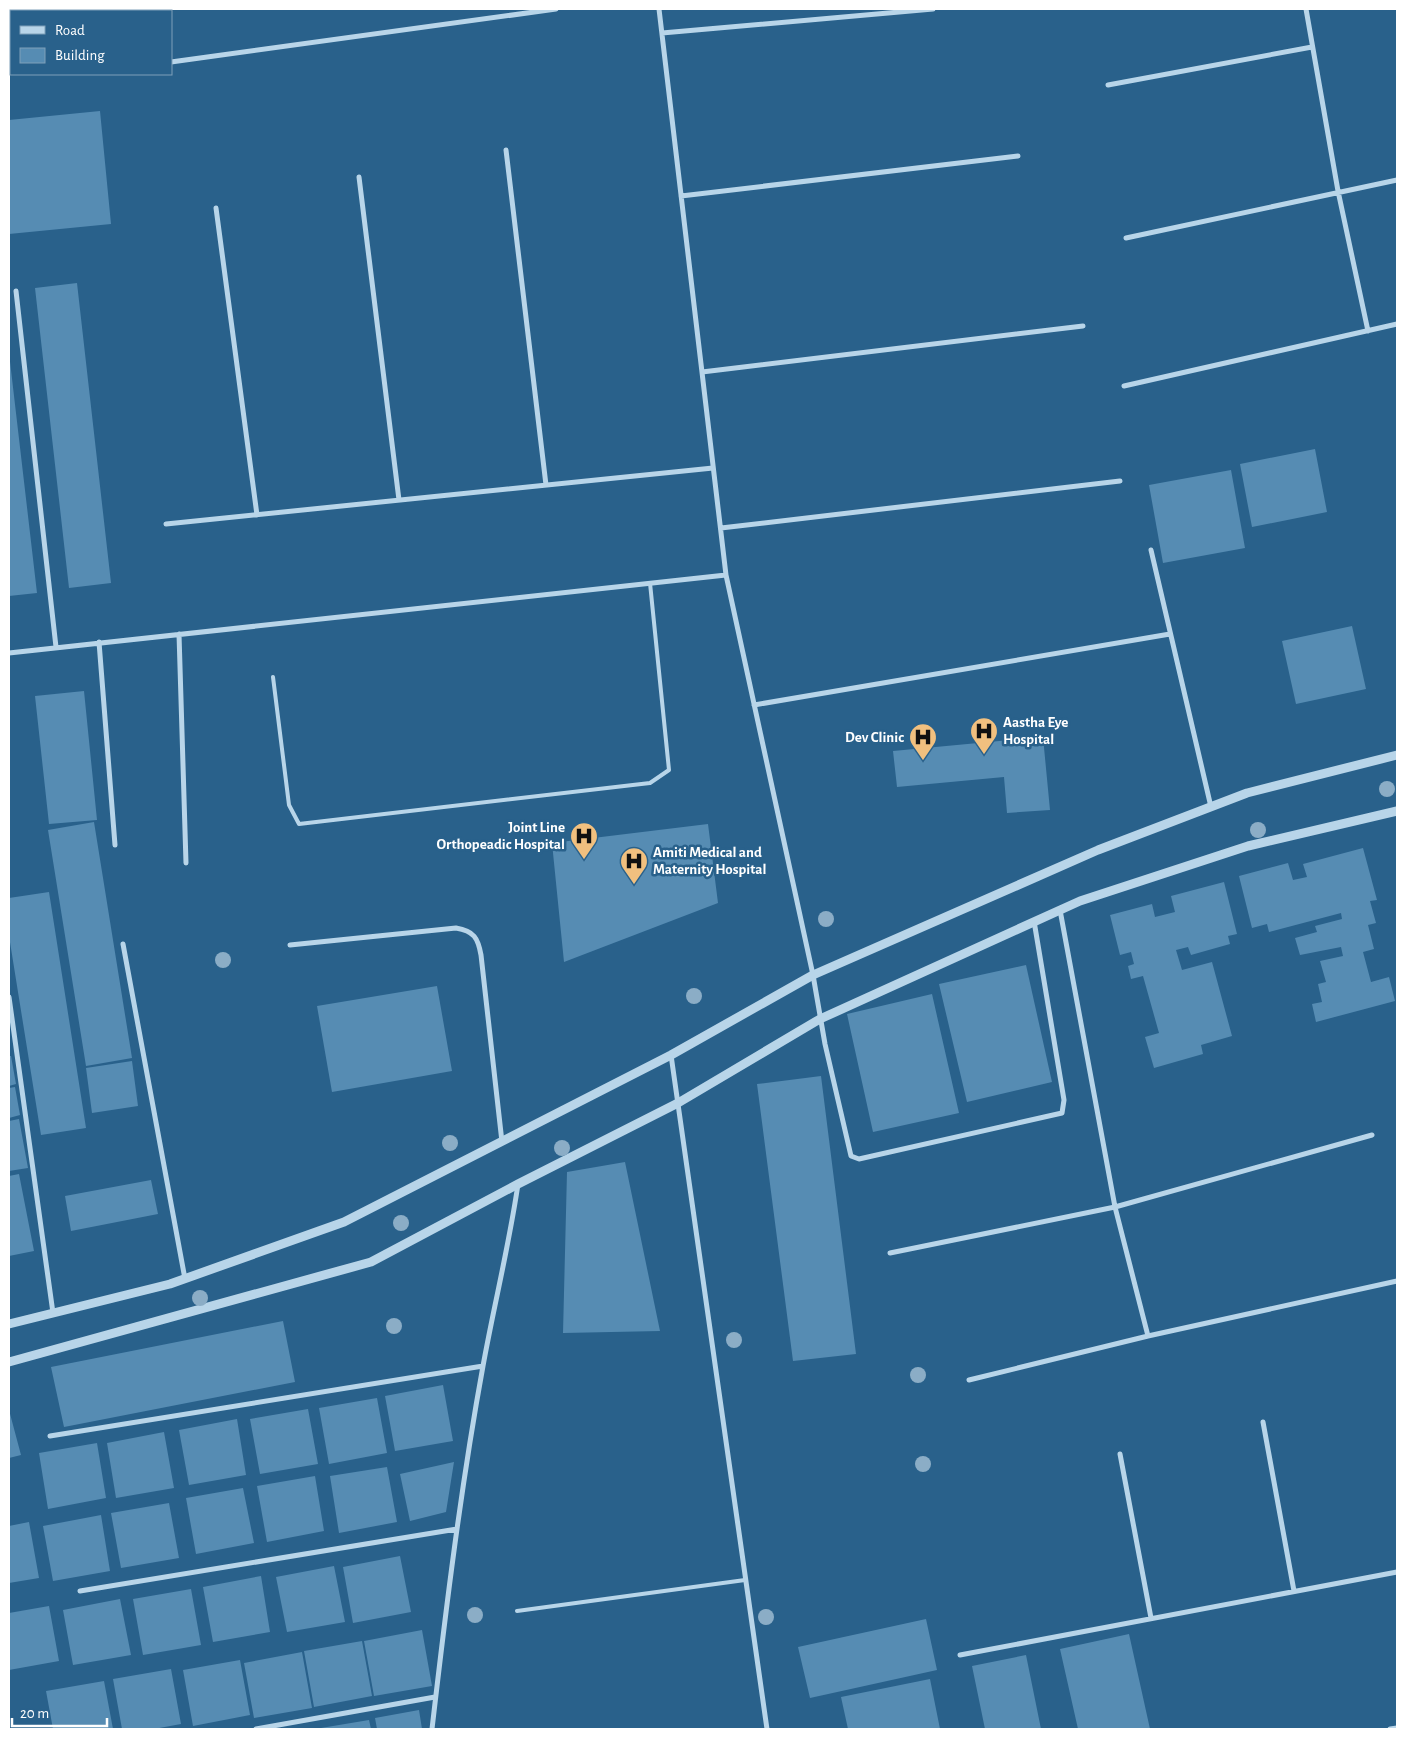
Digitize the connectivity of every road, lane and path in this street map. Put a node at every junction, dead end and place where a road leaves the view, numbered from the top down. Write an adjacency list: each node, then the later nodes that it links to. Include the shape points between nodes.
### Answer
1 (556, 9): 7 (street)
2 (659, 9): 5 (street)
3 (933, 9): 5 (street)
4 (1306, 9): 6 (street)
5 (662, 33): 14 (street)
6 (1312, 47): 8 (street); 13 (street)
7 (172, 62)
8 (1108, 85)
9 (506, 150): 25 (street)
10 (1018, 156): 14 (street)
11 (360, 177): 26 (street)
12 (1397, 180): 13 (street)
13 (1338, 192): 16 (street); 20 (street)
14 (681, 196): 21 (street)
15 (216, 208): 27 (street)
16 (1126, 238)
17 (16, 291): 36 (street)
18 (1397, 324): 20 (street)
19 (1083, 326): 21 (street)
20 (1368, 331): 22 (street)
21 (702, 372): 23 (street)
22 (1124, 386)
23 (713, 468): 25 (street); 29 (street)
24 (1120, 481): 29 (street)
25 (546, 485): 26 (street)
26 (398, 500): 27 (street)
27 (257, 515): 28 (street)
28 (166, 524)
29 (721, 528): 31 (street)
30 (1151, 550): 34 (street)
31 (726, 575): 32 (street); 39 (street)
32 (650, 583): 33 (street); 38 (lane, via 669,770 650,783 299,824 289,805)
33 (179, 634): 35 (street); 44 (street)
34 (1170, 634): 39 (street); 41 (street)
35 (99, 642): 36 (street); 43 (street)
36 (56, 647): 37 (street)
37 (9, 652)
38 (273, 677)
39 (754, 705): 49 (street)
40 (1397, 755): 41 (street, via 1247,793)
41 (1211, 807): 49 (street, via 1098,850)
42 (1397, 811): 45 (street, via 1248,846)
43 (116, 845)
44 (186, 863)
45 (1060, 910): 46 (street); 57 (street)
46 (1034, 922): 51 (street); 51 (street, via 1064,1100 1062,1112 1056,1116 854,1158 849,1152)
47 (123, 944): 59 (street)
48 (290, 945): 55 (street, via 456,928 470,931 476,938 481,956)
49 (813, 975): 51 (street); 52 (street)
50 (9, 997): 61 (street)
51 (820, 1019): 53 (street)
52 (672, 1055): 53 (street); 55 (street)
53 (678, 1103): 56 (street); 72 (street)
54 (1372, 1135): 57 (street)
55 (502, 1142): 59 (street, via 344,1222)
56 (518, 1184): 64 (street, via 371,1262); 65 (street, via 511,1235)
57 (1115, 1207): 58 (street); 63 (street)
58 (890, 1253)
59 (185, 1279): 61 (street)
60 (1397, 1281): 63 (street)
61 (53, 1313): 62 (street)
62 (9, 1324)
63 (1148, 1336): 66 (street)
64 (9, 1362)
65 (483, 1366): 68 (street); 70 (street)
66 (969, 1380)
67 (1263, 1422): 74 (street)
68 (50, 1436)
69 (1120, 1454): 76 (street)
70 (456, 1529): 73 (street); 78 (street)
71 (1397, 1572): 74 (street)
72 (745, 1580): 75 (lane); 82 (street)
73 (80, 1591)
74 (1294, 1591): 76 (street)
75 (517, 1611)
76 (1151, 1618): 77 (street)
77 (960, 1654)
78 (436, 1697): 80 (street); 81 (street)
79 (1397, 1728): 83 (street)
80 (256, 1729)
81 (432, 1729)
82 (767, 1729)
83 (1390, 1729)

